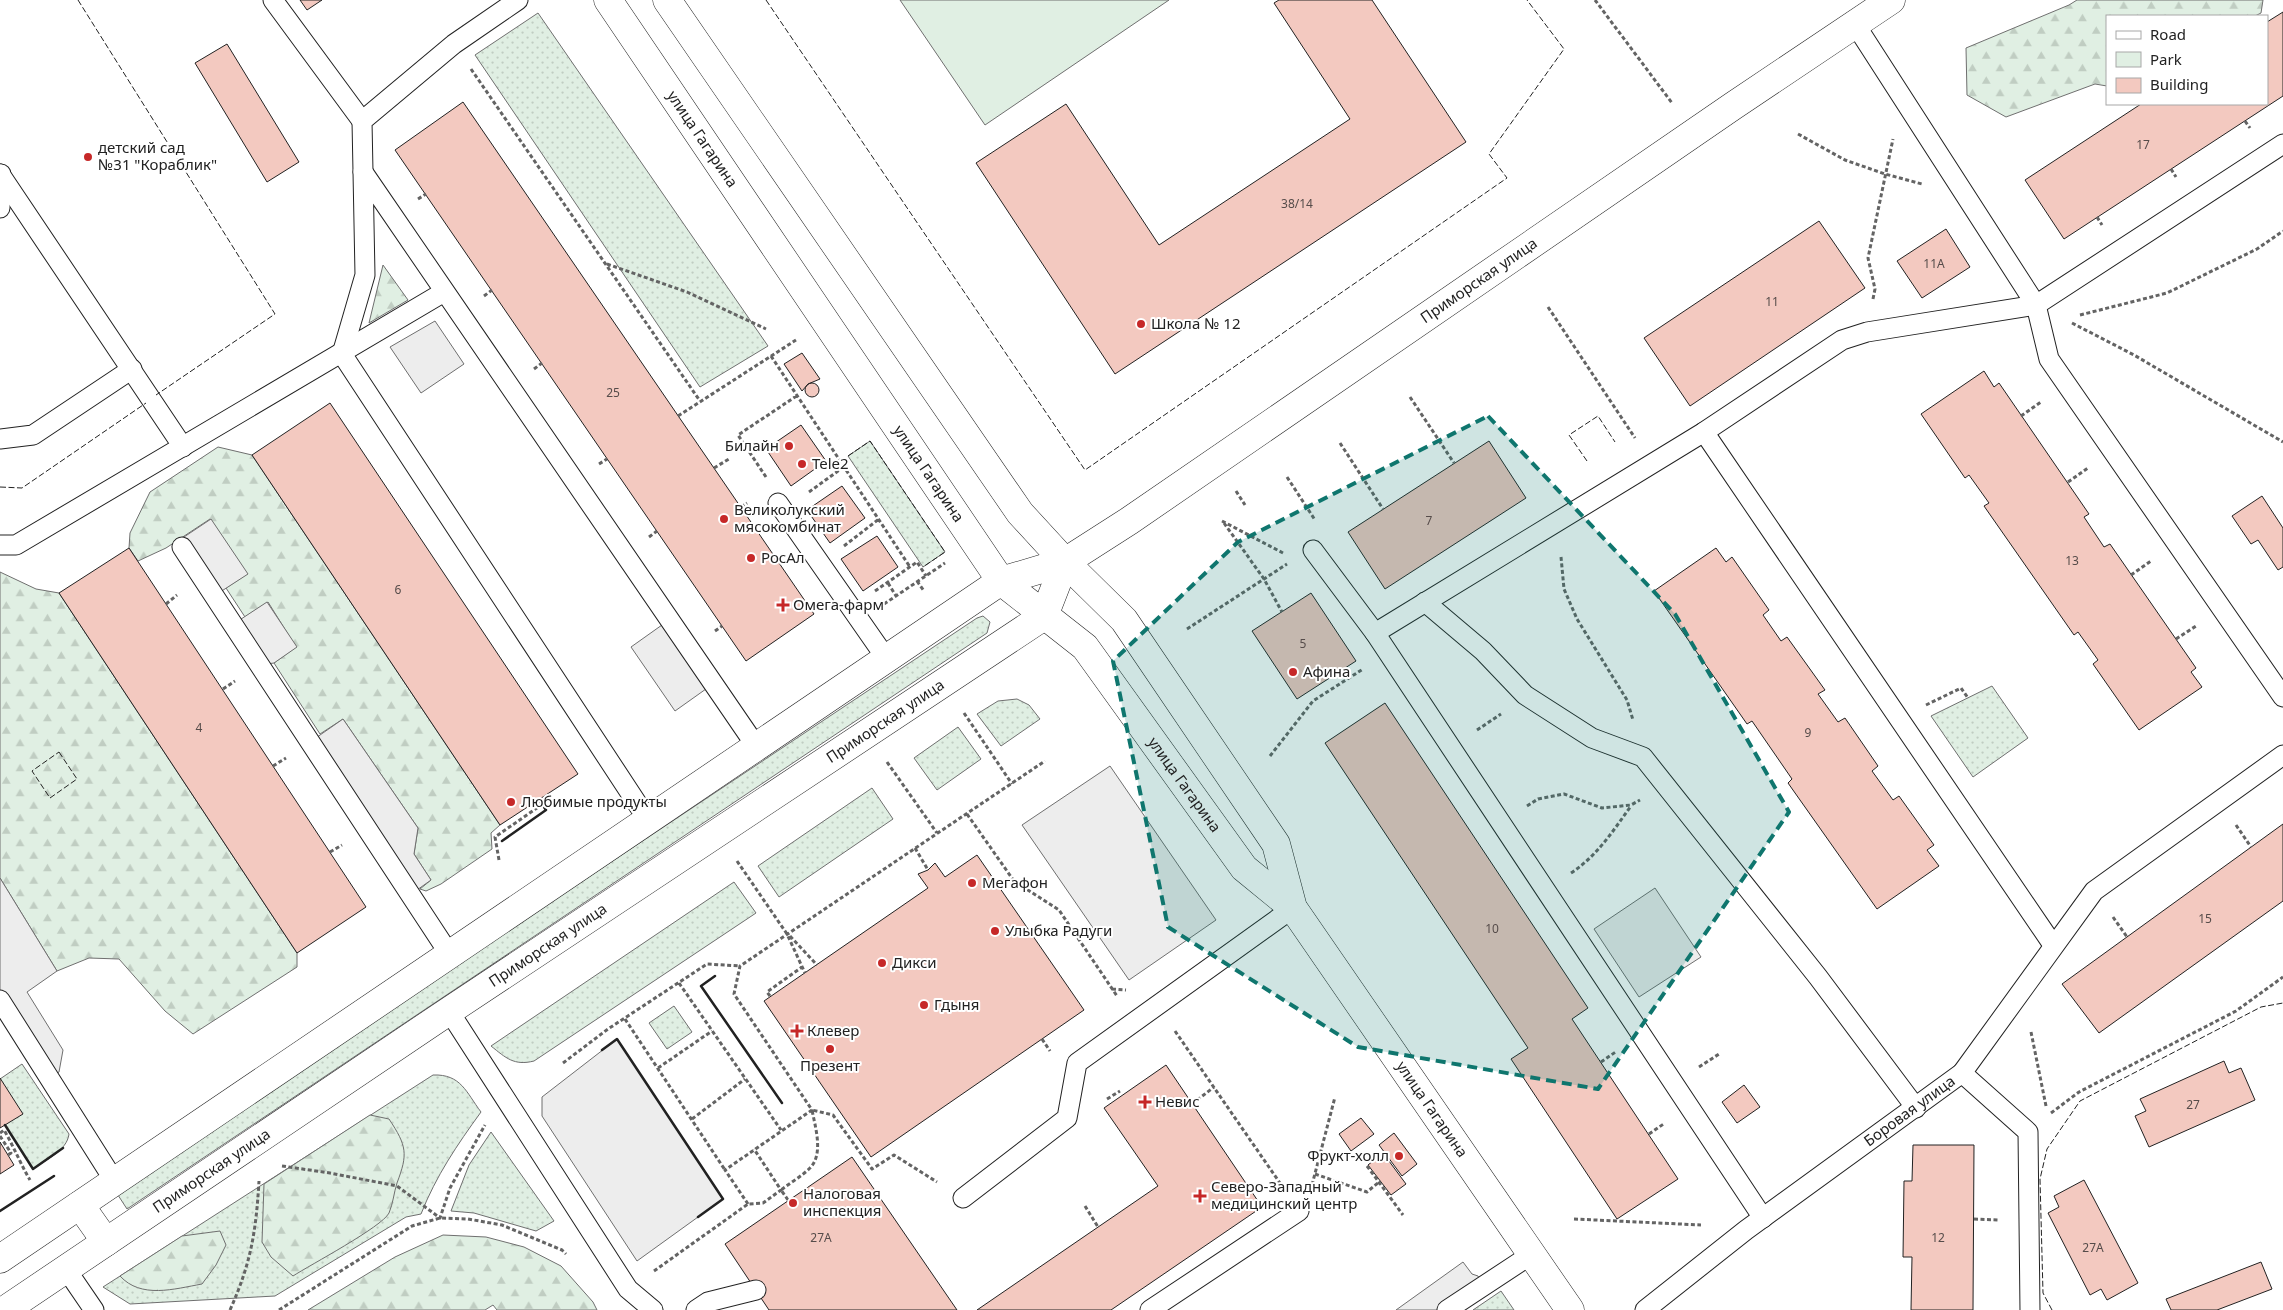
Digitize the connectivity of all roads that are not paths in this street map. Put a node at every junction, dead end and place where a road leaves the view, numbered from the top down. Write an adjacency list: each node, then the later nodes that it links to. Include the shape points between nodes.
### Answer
1 (273, 0): 7 (lane)
2 (518, 0): 7 (lane, via 454,44)
3 (608, 0): 24 (main road, улица Гагарина)
4 (667, 0): 23 (main road, улица Гагарина, via 1020,513)
5 (1891, 0): 6 (main road, Приморская улица)
6 (1856, 24): 13 (lane); 23 (main road, Приморская улица)
7 (362, 120): 9 (lane)
8 (2283, 144): 13 (lane)
9 (363, 172): 12 (lane); 14 (lane, via 365,276)
10 (0, 174): 11 (lane); 15 (lane)
11 (0, 208)
12 (444, 292): 14 (lane); 30 (lane)
13 (2036, 305): 16 (lane, via 1867,332 1842,340); 29 (lane, via 2049,359)
14 (342, 354): 18 (lane); 32 (lane)
15 (132, 369): 17 (lane, via 33,435); 18 (lane)
16 (1704, 432): 25 (lane); 34 (lane)
17 (0, 439)
18 (183, 447): 20 (lane, via 16,545)
19 (781, 507): 28 (lane)
20 (0, 545)
21 (182, 547): 35 (lane)
22 (1314, 550): 27 (lane)
23 (1065, 562): 24 (main road, Приморская улица); 26 (main road); 33 (main road, улица Гагарина, via 1124,620 1276,844)
24 (1001, 581): 26 (main road, улица Гагарина); 28 (main road, Приморская улица)
25 (1425, 602): 27 (lane); 39 (lane, via 1483,651 1525,695 1592,738 1643,756)
26 (1044, 616): 33 (main road, улица Гагарина, via 1085,647 1244,868); 37 (main road, Приморская улица)
27 (1375, 632): 44 (lane)
28 (886, 658): 30 (main road, Приморская улица)
29 (2283, 697)
30 (756, 746): 32 (main road, Приморская улица)
31 (2283, 755): 34 (lane, via 2094,891)
32 (648, 820): 35 (main road, Приморская улица)
33 (1293, 908): 41 (lane, via 1077,1063 1067,1118); 46 (main road, улица Гагарина)
34 (2053, 945): 38 (lane)
35 (450, 955): 40 (main road, Приморская улица)
36 (0, 1000): 40 (lane)
37 (449, 1011): 45 (main road, Приморская улица); 52 (lane, via 628,1289)
38 (1962, 1073): 39 (lane, Боровая улица); 58 (lane, Боровая улица, via 2028,1132)
39 (1916, 1108): 44 (lane, Боровая улица)
40 (115, 1182): 42 (main road, Приморская улица)
41 (963, 1198)
42 (80, 1205): 45 (main road); 47 (main road, Приморская улица)
43 (1299, 1211): 54 (lane)
44 (1763, 1218): 57 (lane, Боровая улица)
45 (106, 1242): 48 (main road, Приморская улица)
46 (1532, 1254): 55 (lane); 56 (main road, улица Гагарина)
47 (0, 1260)
48 (66, 1269): 50 (main road, Приморская улица); 51 (lane)
49 (756, 1290): 53 (lane, via 708,1302)
50 (6, 1310)
51 (94, 1310)
52 (653, 1310)
53 (696, 1310)
54 (1150, 1310)
55 (1447, 1310)
56 (1570, 1310)
57 (1645, 1310)
58 (2030, 1310)

